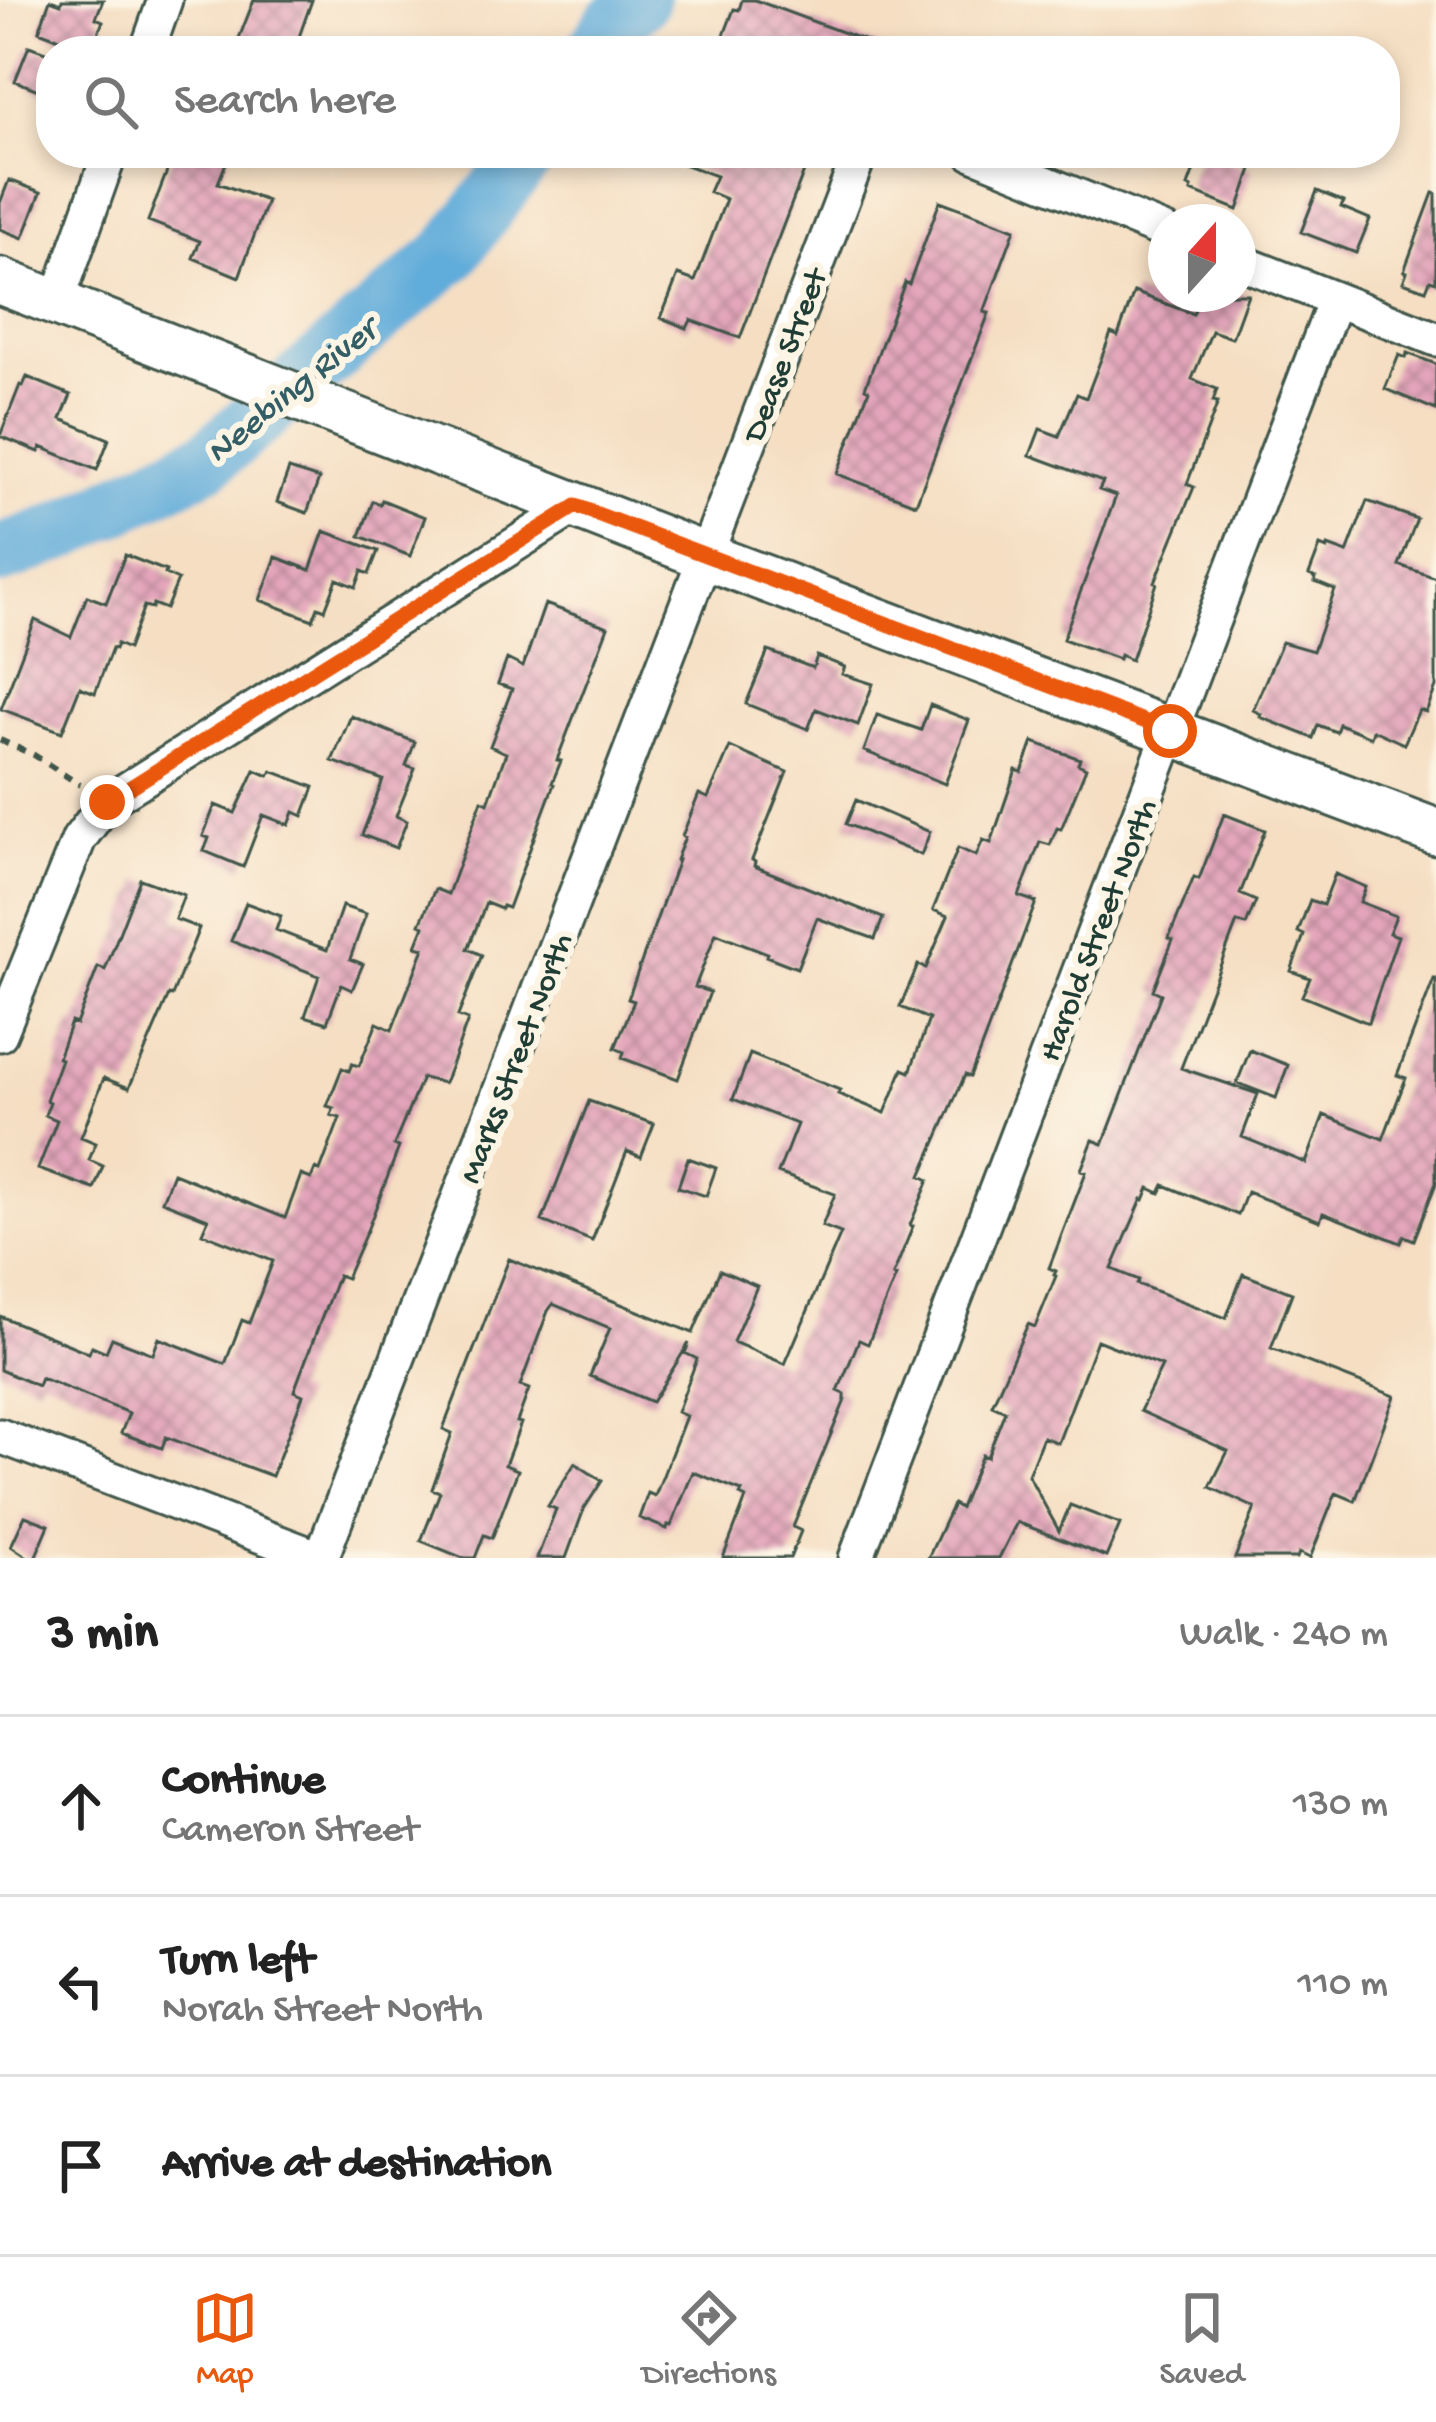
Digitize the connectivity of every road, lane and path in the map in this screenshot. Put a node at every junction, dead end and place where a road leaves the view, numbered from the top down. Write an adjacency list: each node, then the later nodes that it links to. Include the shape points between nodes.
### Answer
1 (165, 0): 2 (street)
2 (152, 36)
3 (105, 168): 10 (street)
4 (854, 168): 13 (street, Dease Street)
5 (1009, 168): 6 (street)
6 (1148, 225)
7 (1256, 268): 9 (street)
8 (0, 281): 10 (street)
9 (1335, 300): 11 (street); 14 (street, Harold Street North)
10 (57, 302): 12 (street)
11 (1436, 339)
12 (576, 506): 13 (street); 16 (street)
13 (705, 556): 14 (street); 20 (street, Marks Street North)
14 (1170, 731): 17 (street); 21 (street, Harold Street North)
15 (0, 740): 16 (path)
16 (107, 802): 18 (street, via 79,838)
17 (1436, 832)
18 (0, 1034)
19 (0, 1436): 20 (street)
20 (320, 1558)
21 (856, 1558)

